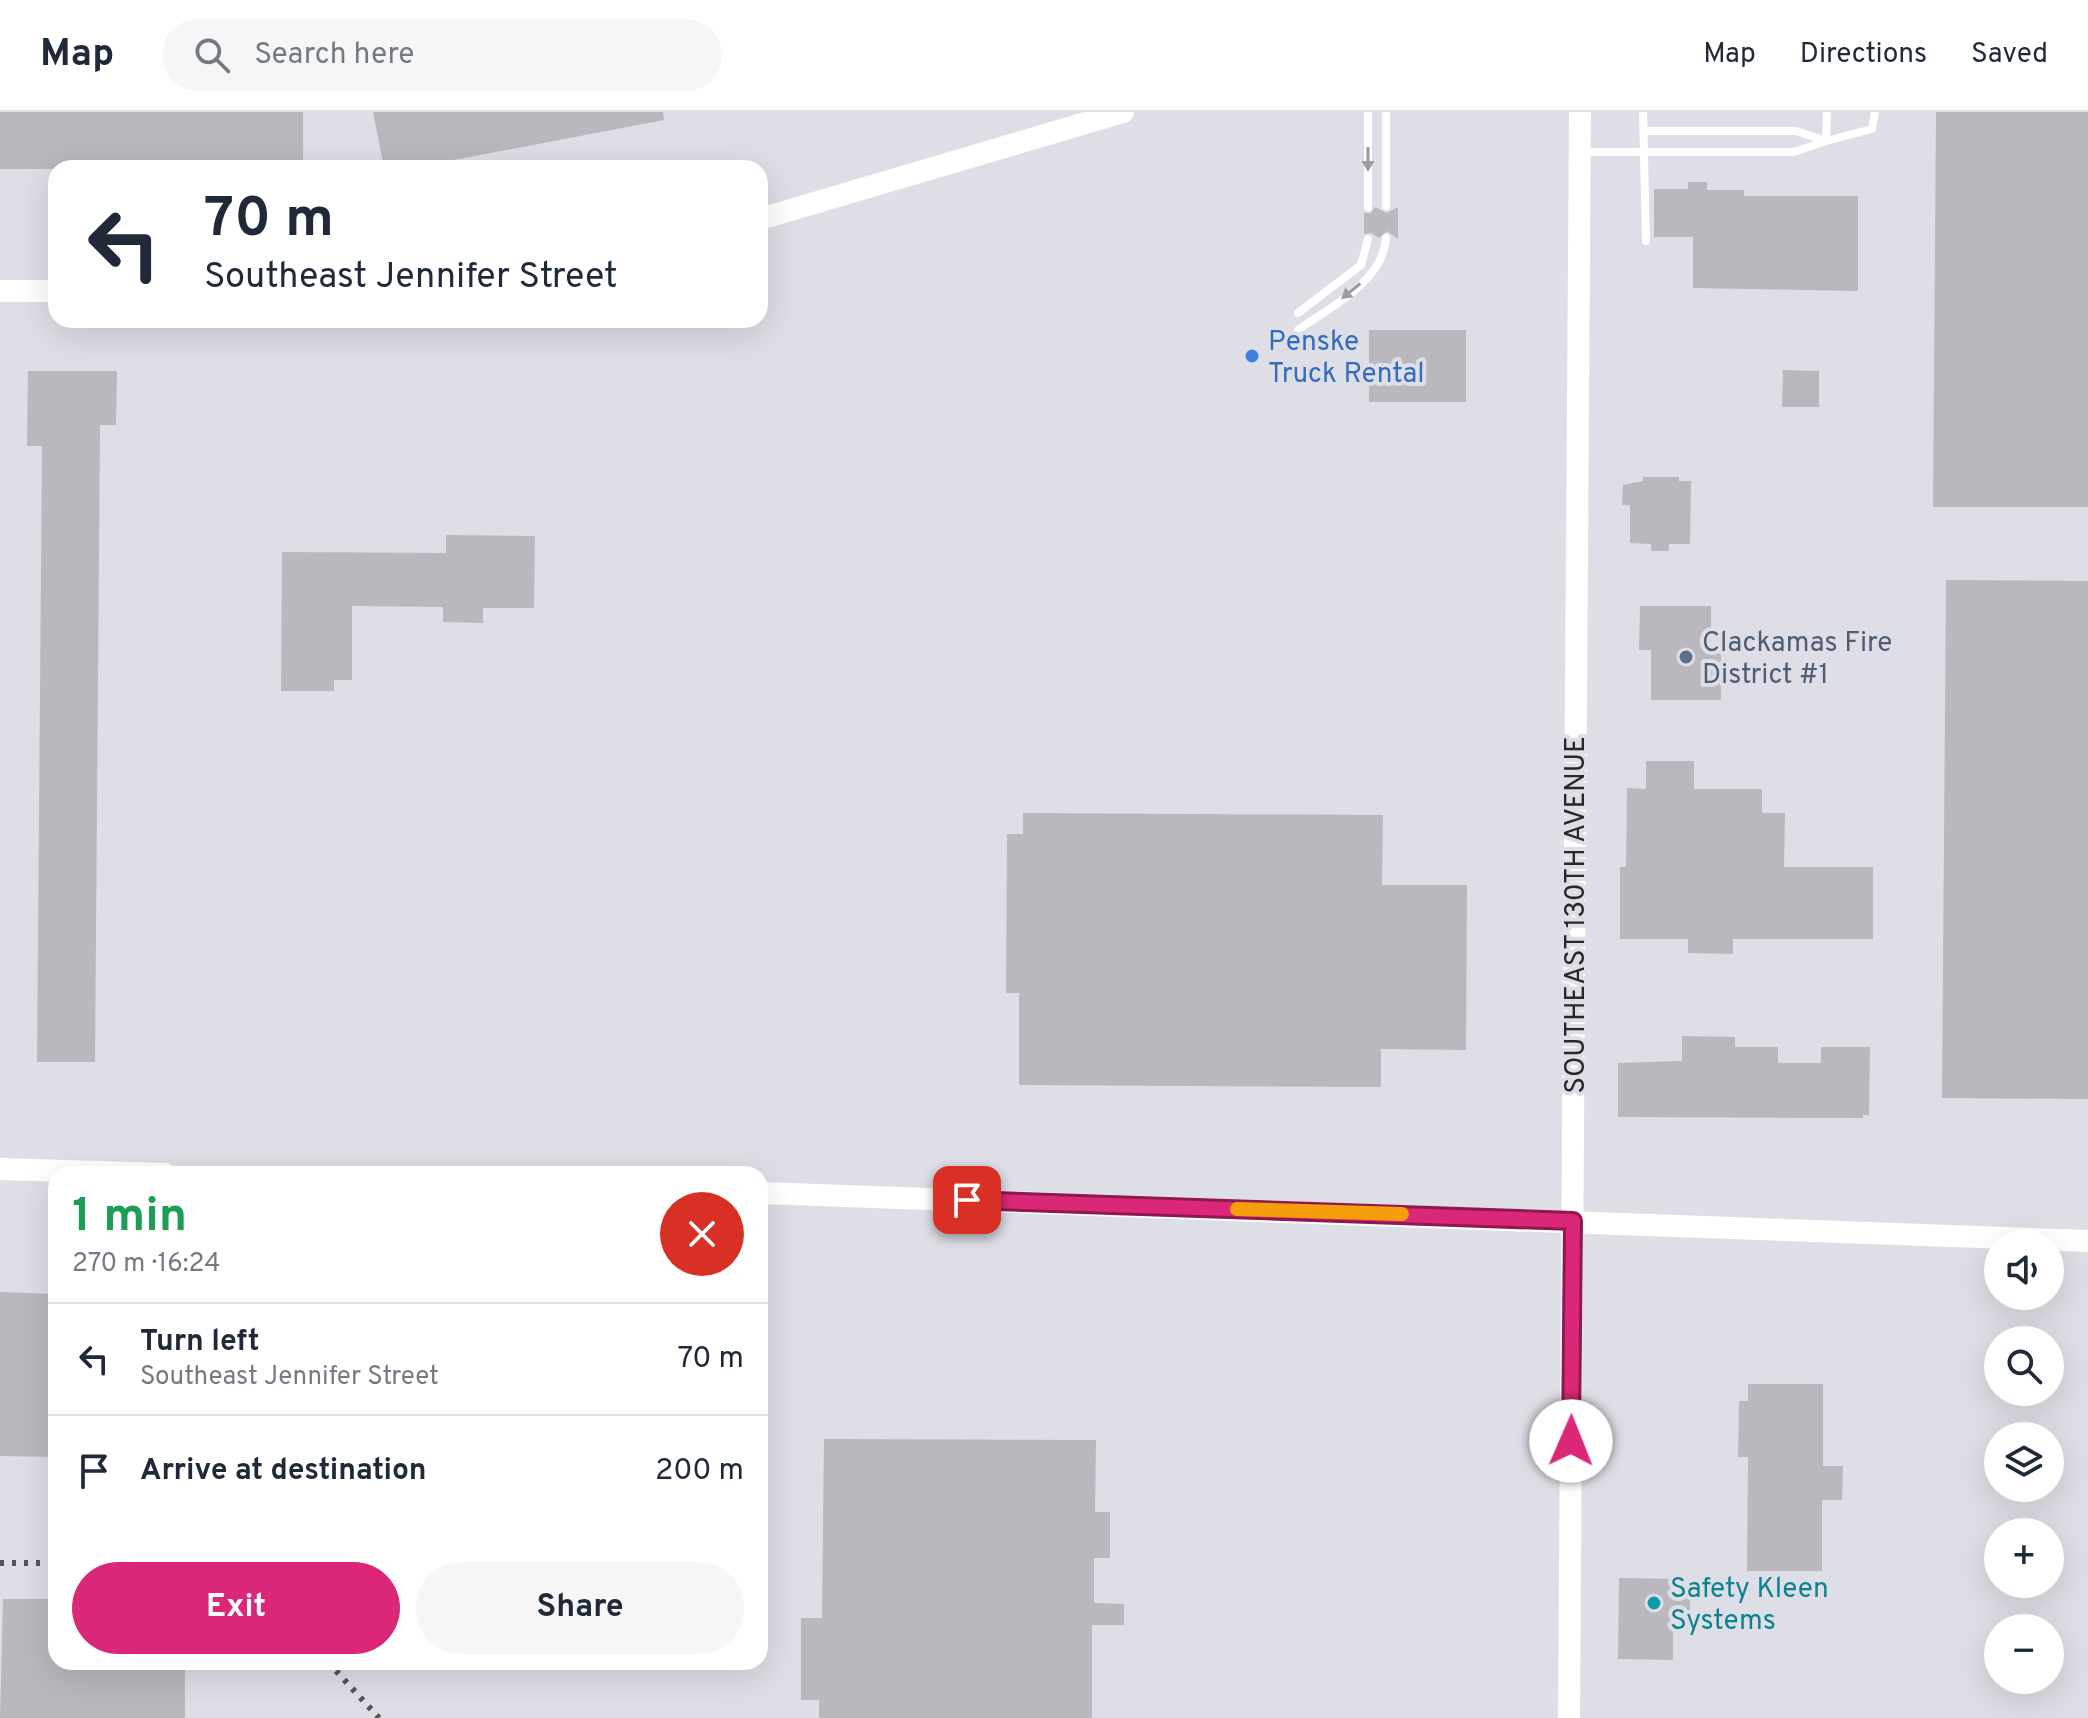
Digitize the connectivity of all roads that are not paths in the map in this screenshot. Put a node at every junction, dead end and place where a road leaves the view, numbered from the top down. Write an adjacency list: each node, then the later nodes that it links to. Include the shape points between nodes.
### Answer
1 (1123, 112): 14 (street)
2 (1368, 112): 13 (lane, one-way to 13)
3 (1386, 112): 12 (lane)
4 (1580, 112): 10 (street, SOUTHEAST 130TH AVENUE)
5 (1643, 112): 8 (lane)
6 (1827, 112): 9 (lane)
7 (1875, 112): 9 (lane, via 1872,129)
8 (1644, 131): 9 (lane, via 1796,131); 11 (lane)
9 (1826, 141): 11 (lane, via 1794,152)
10 (1579, 152): 11 (lane); 25 (street, SOUTHEAST 130TH AVENUE)
11 (1645, 152): 17 (lane)
12 (1386, 206)
13 (1368, 207)
14 (768, 217)
15 (1386, 238): 21 (lane, one-way to 21, via 1379,265)
16 (1368, 239): 20 (lane, via 1355,272)
17 (1646, 241)
18 (0, 291): 19 (street)
19 (48, 291)
20 (1298, 313)
21 (1298, 330)
22 (0, 1169): 23 (street)
23 (48, 1170)
24 (768, 1193): 25 (street)
25 (1573, 1221): 26 (street); 27 (street, SOUTHEAST 130TH AVENUE)
26 (2088, 1241)
27 (1569, 1718)

